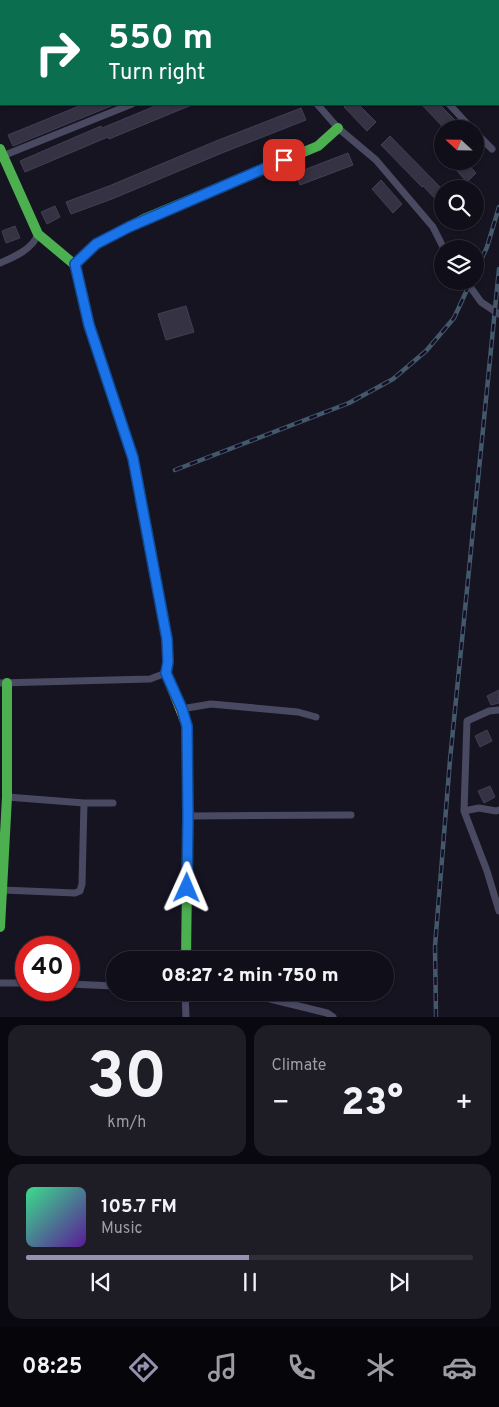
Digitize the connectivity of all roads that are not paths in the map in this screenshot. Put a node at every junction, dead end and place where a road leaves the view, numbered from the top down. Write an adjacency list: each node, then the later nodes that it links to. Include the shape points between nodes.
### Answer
1 (129, 105): 8 (street)
2 (318, 105): 5 (street)
3 (449, 105): 4 (street)
4 (463, 120)
5 (338, 128): 10 (street, via 376,160 433,227); 12 (street, via 318,146 146,218 96,244)
6 (484, 142): 7 (street)
7 (492, 150)
8 (1, 154): 9 (street)
9 (38, 234): 11 (street, via 30,246); 12 (street)
10 (440, 240)
11 (0, 263)
12 (75, 264): 15 (street, via 89,325 133,458 167,639)
13 (472, 290): 14 (street, via 481,302)
14 (499, 314)
15 (166, 673): 16 (street, via 150,679); 17 (street)
16 (4, 683): 20 (street)
17 (182, 709): 19 (street, via 211,704 288,710); 26 (street, via 187,726)
18 (499, 710): 24 (street, via 467,721)
19 (316, 717)
20 (6, 796): 21 (street); 27 (street)
21 (84, 803): 22 (street); 27 (street, via 80,890 74,893)
22 (113, 803)
23 (499, 810): 24 (street, via 479,808)
24 (464, 811): 28 (street)
25 (351, 815): 26 (street)
26 (188, 816): 30 (street)
27 (3, 890): 29 (street)
28 (499, 907)
29 (0, 927)
30 (186, 951)
31 (0, 983): 32 (street)
32 (15, 983)
33 (80, 984): 34 (street)
34 (106, 986)
35 (186, 1001): 37 (street)
36 (278, 1001): 38 (street)
37 (186, 1017)
38 (333, 1017)

